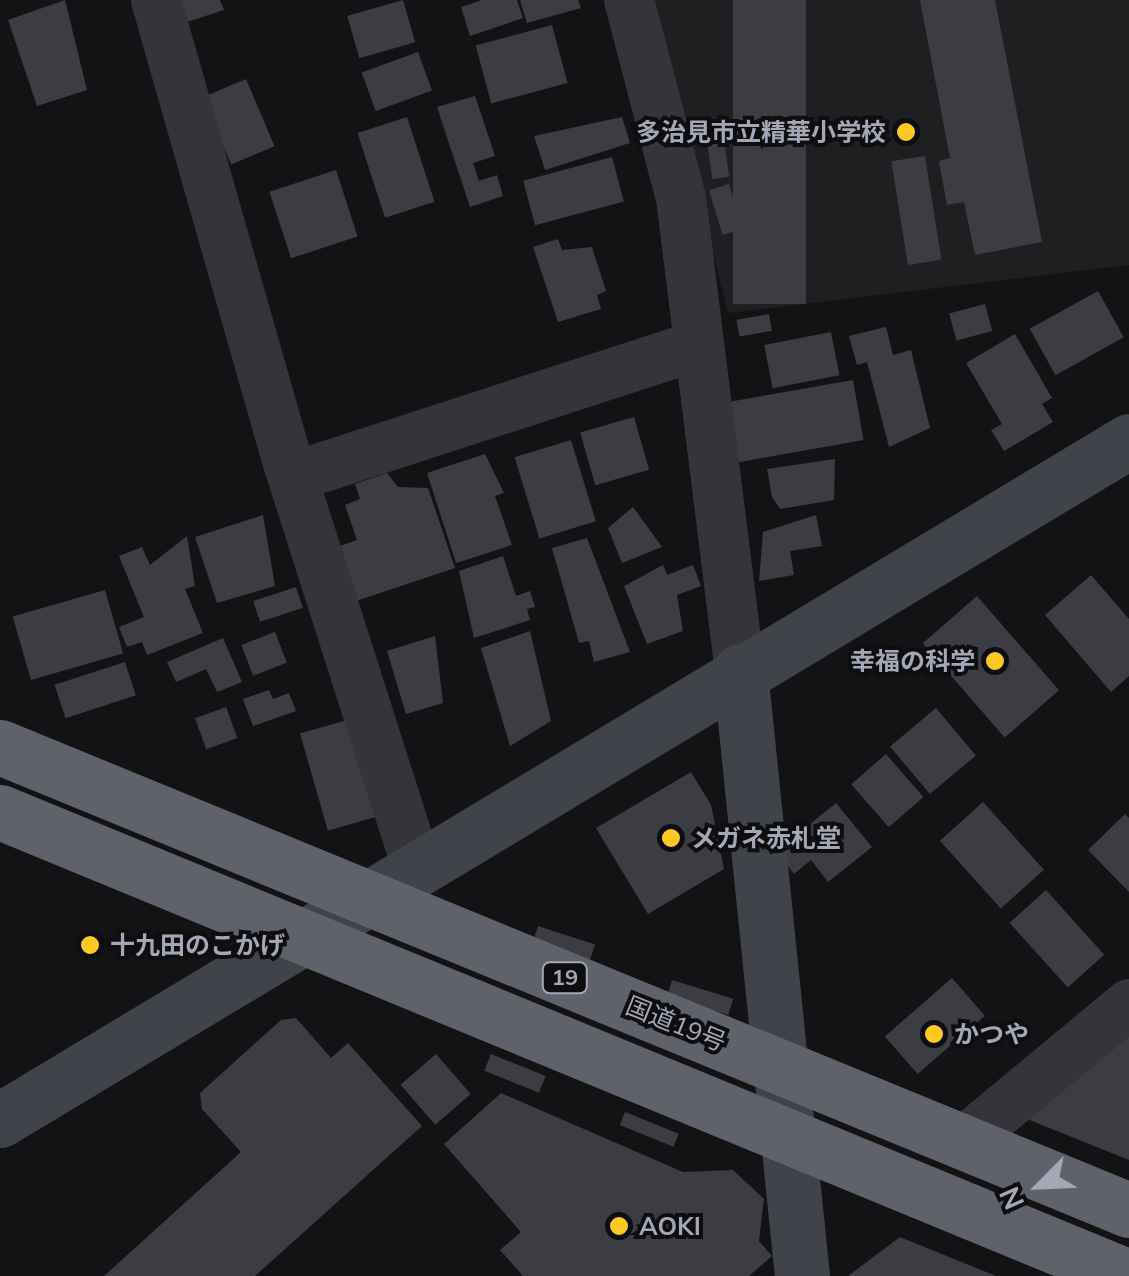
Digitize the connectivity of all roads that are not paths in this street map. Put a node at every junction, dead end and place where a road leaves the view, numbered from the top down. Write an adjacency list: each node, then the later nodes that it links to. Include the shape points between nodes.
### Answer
1 (156, 0): 5 (street)
2 (628, 0): 3 (street, via 681,198)
3 (696, 346): 5 (street); 6 (street)
4 (1129, 442): 6 (street)
5 (292, 477): 9 (street)
6 (740, 671): 9 (street); 13 (street)
7 (0, 746): 10 (highway, 国道19号 / 19)
8 (0, 812): 11 (highway, 19)
9 (416, 862): 10 (street)
10 (362, 895): 11 (street); 13 (highway, 国道19号 / 19)
11 (298, 935): 14 (street); 15 (highway, 19)
12 (1129, 1004): 16 (street)
13 (785, 1068): 15 (street); 16 (highway, 国道19号 / 19)
14 (0, 1120)
15 (792, 1140): 18 (street); 19 (highway, 19)
16 (963, 1142): 17 (highway, 国道19号 / 19)
17 (1129, 1210)
18 (802, 1276)
19 (1127, 1276)

